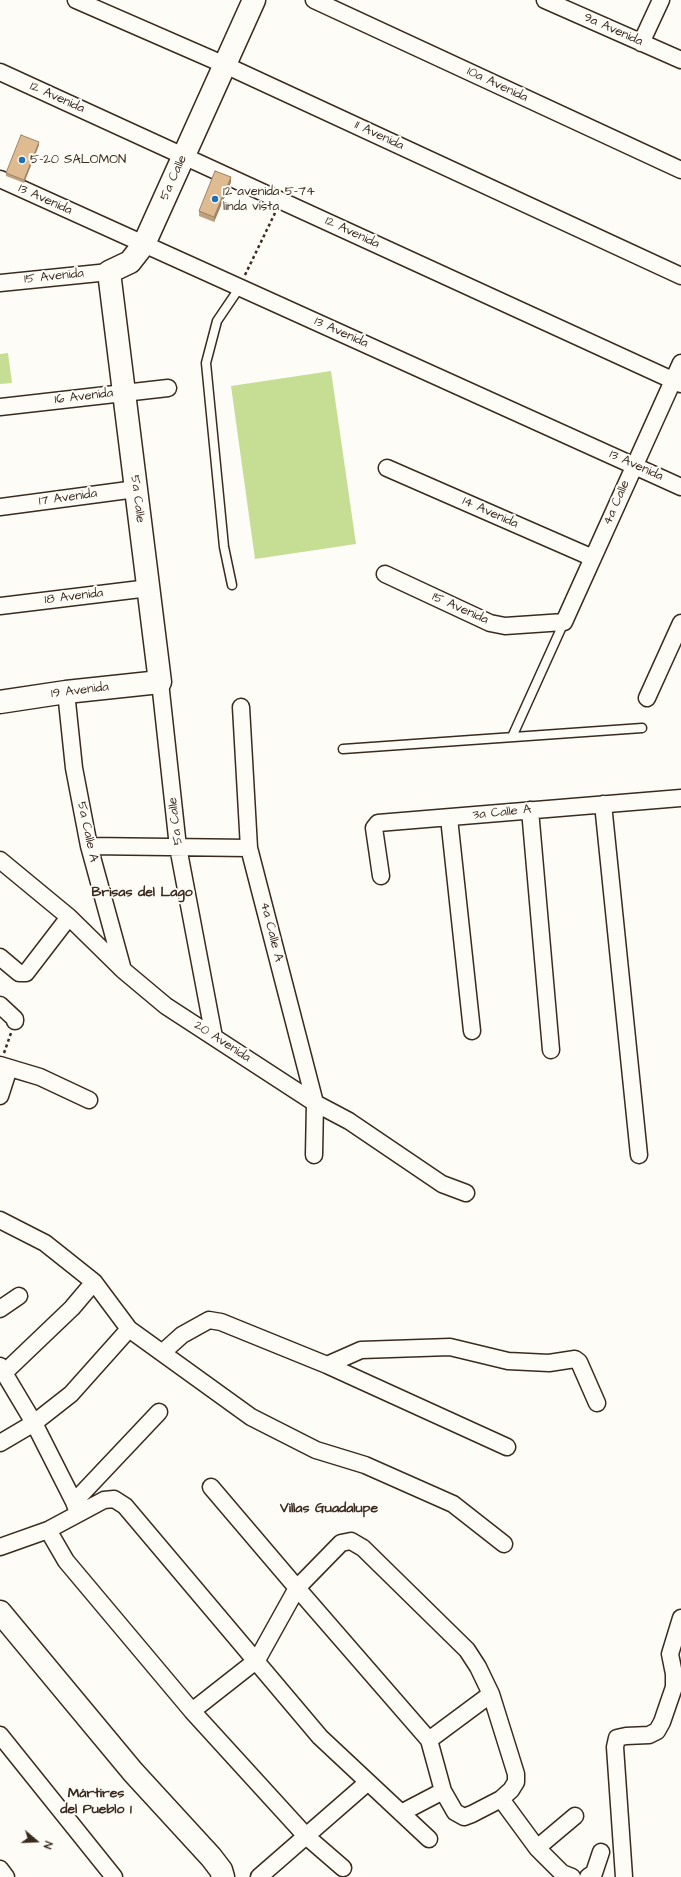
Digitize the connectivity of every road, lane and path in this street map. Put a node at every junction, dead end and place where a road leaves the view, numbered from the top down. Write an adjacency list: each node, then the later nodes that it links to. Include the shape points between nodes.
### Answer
1 (76, 0): 8 (street, 11 Avenida)
2 (254, 0): 8 (street, 5a Calle)
3 (314, 0): 11 (street, 10a Avenida)
4 (545, 0): 6 (street, 9a Avenida)
5 (661, 0): 6 (street)
6 (641, 43): 7 (street, 9a Avenida)
7 (681, 60)
8 (225, 65): 10 (street, 5a Calle); 16 (street, 11 Avenida)
9 (0, 72): 10 (street, 12 Avenida)
10 (184, 155): 13 (street, 12 Avenida); 14 (street, 5a Calle)
11 (680, 165)
12 (0, 180): 14 (street, 13 Avenida)
13 (281, 200): 18 (path); 20 (street, 12 Avenida)
14 (144, 244): 15 (street, 5a Calle, via 130,262); 18 (street, 13 Avenida)
15 (109, 272): 17 (street, 15 Avenida); 22 (street, 5a Calle)
16 (681, 276)
17 (0, 283)
18 (240, 288): 24 (street, 13 Avenida); 31 (lane, via 217,321 206,363 224,547)
19 (681, 363): 20 (street, 4a Calle)
20 (677, 382): 24 (street, 4a Calle)
21 (168, 388): 22 (street, 16 Avenida)
22 (124, 392): 23 (street, 16 Avenida); 27 (street, 5a Calle)
23 (0, 407)
24 (634, 466): 26 (street, 13 Avenida); 29 (street, 4a Calle)
25 (387, 468): 29 (street, 14 Avenida)
26 (681, 487)
27 (136, 489): 28 (street, 17 Avenida); 32 (street, 5a Calle)
28 (0, 507)
29 (593, 558): 34 (street, 4a Calle)
30 (385, 574): 34 (street, 15 Avenida, via 490,623 505,626)
31 (232, 585)
32 (148, 588): 33 (street, 18 Avenida); 36 (street, 5a Calle)
33 (0, 606)
34 (564, 622): 42 (lane)
35 (681, 623): 38 (street)
36 (160, 682): 37 (street, 19 Avenida); 49 (street, 5a Calle)
37 (66, 692): 39 (street, 19 Avenida); 48 (street, 5a Calle A, via 74,768)
38 (647, 698)
39 (0, 702)
40 (241, 707): 50 (street, 4a Calle A)
41 (642, 728): 42 (lane)
42 (512, 737): 43 (lane)
43 (343, 749)
44 (681, 798): 45 (street, 3a Calle A)
45 (603, 804): 46 (street, 3a Calle A); 66 (street)
46 (530, 810): 47 (street, 3a Calle A); 60 (street)
47 (449, 818): 52 (street, 3a Calle A, via 378,823 374,828); 58 (street)
48 (89, 846): 49 (street); 55 (street, 5a Calle A)
49 (178, 847): 50 (street); 59 (street, 5a Calle)
50 (249, 848): 64 (street, 4a Calle A)
51 (0, 860): 53 (street, 20 Avenida)
52 (381, 876)
53 (69, 917): 54 (street, via 26,973 19,973); 55 (street, 20 Avenida)
54 (0, 957)
55 (123, 970): 59 (street, 20 Avenida, via 166,1006)
56 (0, 1005): 57 (street, via 15,1018)
57 (15, 1021): 61 (path)
58 (472, 1031)
59 (214, 1037): 64 (street, 20 Avenida)
60 (551, 1050)
61 (4, 1063): 62 (street); 63 (street)
62 (0, 1096)
63 (89, 1100)
64 (315, 1103): 65 (street, 4a Calle A); 67 (street, 20 Avenida, via 349,1121 442,1184)
65 (314, 1155)
66 (639, 1155)
67 (466, 1193)
68 (0, 1220): 69 (street, via 45,1243)
69 (94, 1282): 72 (street); 75 (street, via 72,1308)
70 (19, 1296): 71 (street)
71 (0, 1309)
72 (129, 1329): 73 (street); 78 (street, via 71,1394)
73 (163, 1352): 74 (street, via 182,1335 209,1320 221,1322); 84 (street, via 251,1417 316,1450 365,1464 452,1504)
74 (327, 1364): 76 (street, via 361,1350 450,1347 508,1361 549,1363 575,1359 579,1362); 80 (street)
75 (2, 1370): 78 (street)
76 (597, 1403)
77 (159, 1412): 82 (street)
78 (34, 1423): 79 (street); 82 (street)
79 (0, 1443)
80 (507, 1447)
81 (211, 1487): 86 (street)
82 (76, 1508): 83 (street); 89 (street, via 114,1499 125,1506)
83 (48, 1530): 85 (street); 91 (street, via 66,1561)
84 (504, 1544)
85 (0, 1547)
86 (297, 1588): 89 (street); 90 (street, via 341,1543 352,1541 363,1548 467,1650); 93 (street)
87 (0, 1612): 107 (street, via 133,1772 211,1857)
88 (681, 1618): 111 (street, via 670,1654 674,1687 662,1722 657,1731 648,1735 618,1738 615,1747)
89 (257, 1660): 91 (street); 94 (street, via 320,1737)
90 (492, 1694): 93 (street); 96 (street, via 516,1774 516,1782)
91 (192, 1711): 99 (street)
92 (0, 1735): 106 (street)
93 (429, 1740): 95 (street)
94 (368, 1782): 97 (street); 99 (street)
95 (443, 1791): 96 (street, via 455,1812 464,1817); 97 (street)
96 (502, 1799): 101 (street)
97 (401, 1813): 100 (street)
98 (575, 1816): 101 (street)
99 (306, 1836): 103 (street); 108 (street)
100 (429, 1838)
101 (537, 1848): 109 (street, via 562,1873)
102 (601, 1852): 110 (street, via 594,1873)
103 (343, 1868)
104 (0, 1869): 105 (street)
105 (6, 1877)
106 (114, 1877)
107 (223, 1877)
108 (258, 1877)
109 (572, 1877)
110 (588, 1877)
111 (624, 1877)

